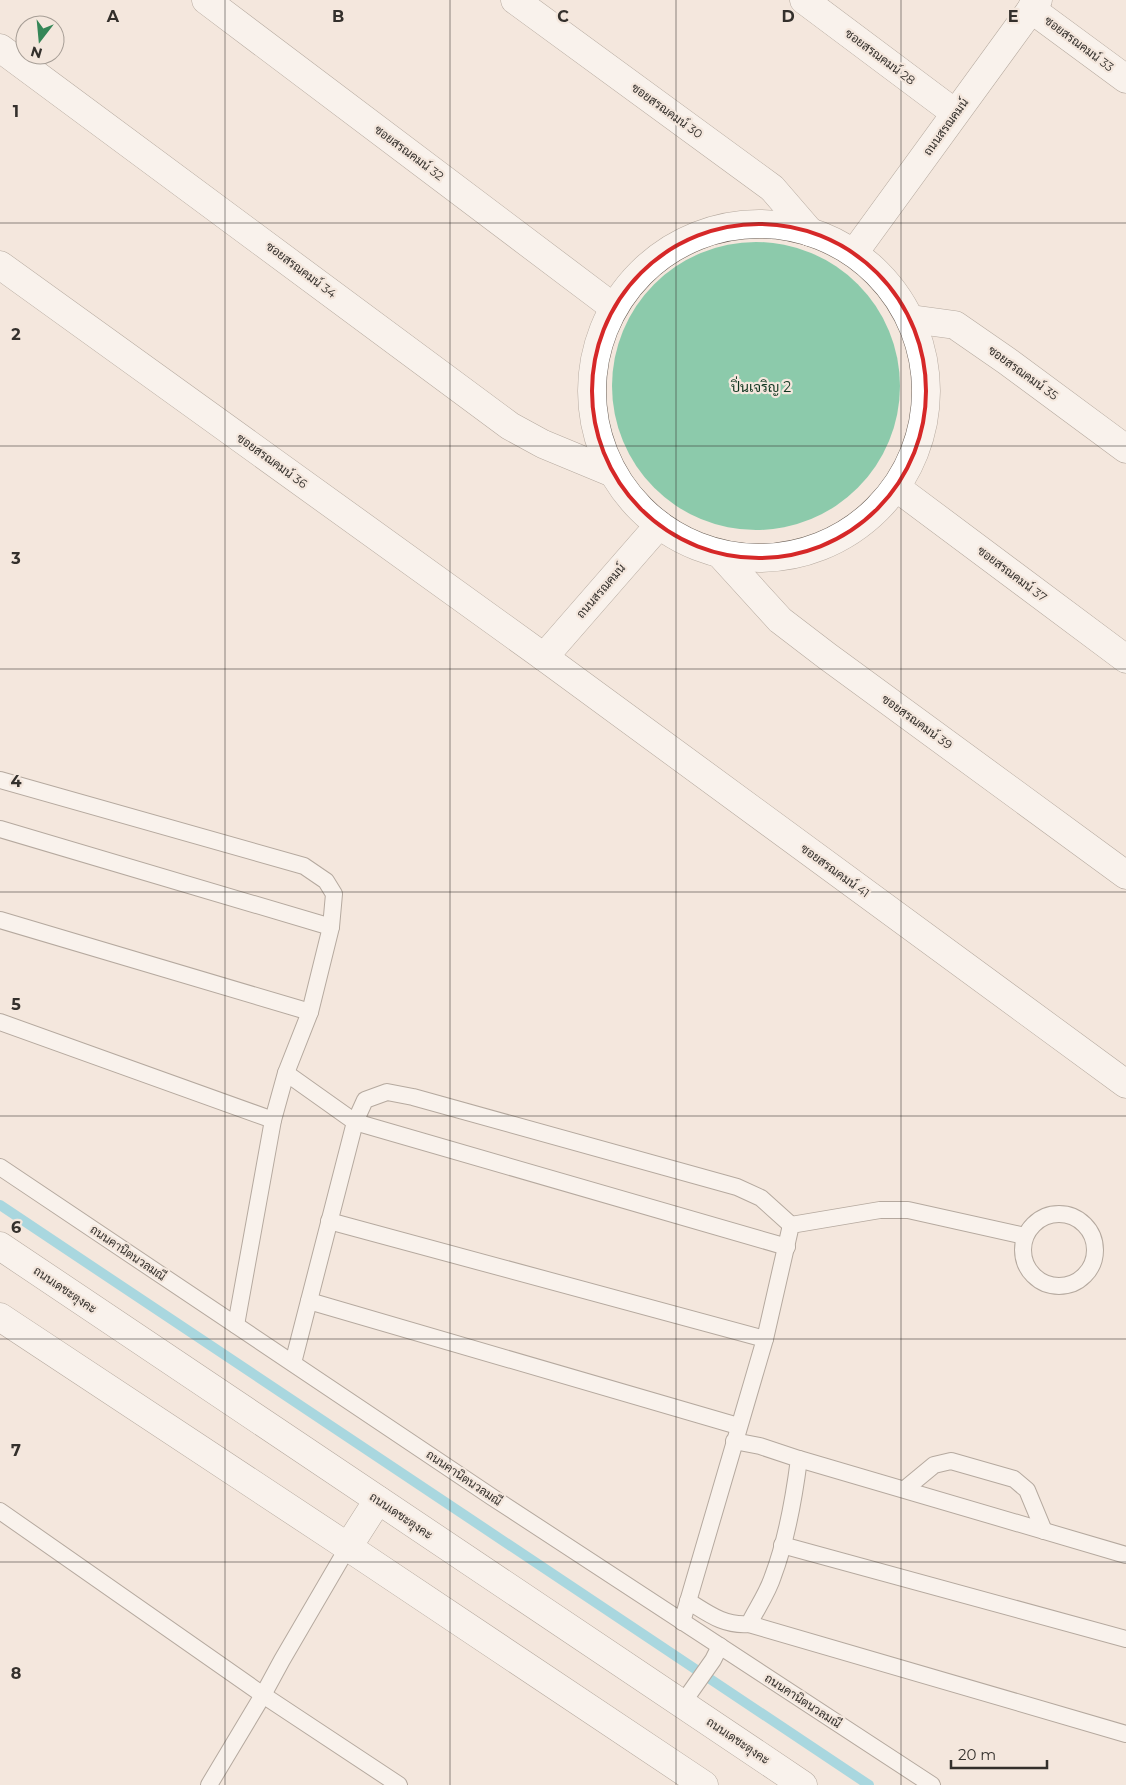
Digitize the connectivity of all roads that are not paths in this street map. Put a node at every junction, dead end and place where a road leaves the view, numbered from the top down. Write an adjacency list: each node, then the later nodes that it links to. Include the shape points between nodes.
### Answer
1 (206, 0): 11 (street, ซอยสรณคมน์ 32)
2 (514, 0): 8 (street, ซอยสรณคมน์ 30, via 772,188)
3 (804, 0): 7 (street, ซอยสรณคมน์ 28)
4 (1034, 4): 6 (street, ซอยสรณคมน์ 33); 7 (street, ถนนสรณคมน์)
5 (0, 48): 14 (street, ซอยสรณคมน์ 34, via 510,426 543,444)
6 (1126, 79)
7 (955, 113): 9 (street, ถนนสรณคมน์)
8 (810, 232): 9 (street); 11 (street, via 754,224 698,235 649,264)
9 (854, 253): 12 (street, via 887,282)
10 (0, 265): 18 (street, ซอยสรณคมน์ 36)
11 (613, 307): 14 (street, via 596,347 591,390 596,433)
12 (911, 319): 13 (street, ซอยสรณคมน์ 35, via 955,325); 15 (street, via 925,361 927,406 918,448)
13 (1126, 449)
14 (613, 473): 16 (street, via 633,502)
15 (897, 488): 17 (street, via 863,524 819,548 770,558); 19 (street, ซอยสรณคมน์ 37)
16 (659, 525): 17 (street, via 688,542); 18 (street, ถนนสรณคมน์)
17 (720, 554): 22 (street, ซอยสรณคมน์ 39, via 780,620)
18 (544, 657): 28 (street, ซอยสรณคมน์ 41)
19 (1126, 659)
20 (0, 780): 24 (lane, via 304,866 326,881 334,894)
21 (0, 829): 24 (lane)
22 (1126, 875)
23 (0, 920): 25 (lane)
24 (331, 927): 25 (lane)
25 (310, 1012): 27 (lane)
26 (0, 1022): 29 (lane)
27 (286, 1073): 29 (lane); 30 (lane)
28 (1126, 1084)
29 (273, 1120): 39 (lane)
30 (355, 1122): 32 (lane); 33 (lane, via 365,1100 387,1092 413,1097 737,1187 761,1198); 36 (lane)
31 (0, 1167): 39 (lane, ถนนคานิตนวลมณี)
32 (329, 1221): 37 (lane); 40 (lane)
33 (791, 1225): 34 (lane, via 880,1210 908,1210); 36 (lane)
34 (1025, 1236): 34 (lane, via 1037,1221 1054,1214 1073,1216 1088,1228 1095,1245 1092,1264 1081,1279 1064,1286 1045,1283 1030,1272 1022,1254)
35 (0, 1246): 45 (street, ถนนเดชะตุงคะ)
36 (787, 1247): 40 (lane)
37 (309, 1302): 41 (lane); 42 (lane)
38 (0, 1317): 49 (street)
39 (236, 1325): 41 (lane, ถนนคานิตนวลมณี)
40 (765, 1339): 42 (lane)
41 (293, 1363): 52 (lane, ถนนคานิตนวลมณี)
42 (736, 1434): 43 (lane); 51 (lane)
43 (799, 1459): 44 (lane); 48 (lane)
44 (905, 1490): 47 (lane); 47 (lane, via 934,1465 951,1461 1014,1479 1027,1490)
45 (378, 1500): 49 (street); 57 (street, ถนนเดชะตุงคะ)
46 (0, 1511): 56 (lane)
47 (1044, 1531): 50 (lane)
48 (782, 1545): 53 (lane, via 773,1577); 54 (lane)
49 (344, 1554): 56 (lane); 61 (street)
50 (1126, 1555)
51 (688, 1601): 52 (lane); 53 (lane, via 719,1619 736,1625)
52 (682, 1622): 55 (lane, ถนนคานิตนวลมณี)
53 (749, 1624): 58 (lane)
54 (1126, 1639)
55 (716, 1653): 57 (lane); 63 (lane, ถนนคานิตนวลมณี)
56 (263, 1695): 59 (lane); 60 (lane)
57 (686, 1698): 62 (street, ถนนเดชะตุงคะ)
58 (1126, 1734)
59 (209, 1785)
60 (400, 1785)
61 (704, 1785)
62 (803, 1785)
63 (932, 1785)

